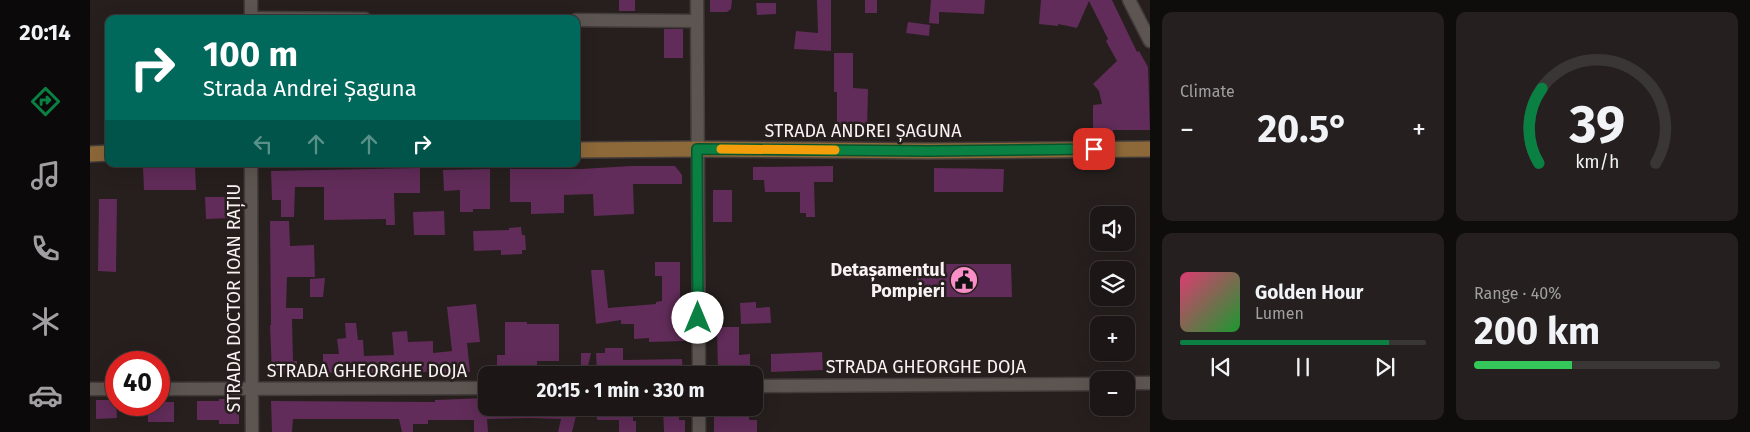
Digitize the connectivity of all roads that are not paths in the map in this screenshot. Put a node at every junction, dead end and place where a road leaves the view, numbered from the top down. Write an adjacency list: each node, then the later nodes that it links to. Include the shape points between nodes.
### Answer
1 (251, 0): 4 (street)
2 (697, 0): 6 (street)
3 (1129, 0): 7 (street)
4 (251, 15)
5 (580, 20): 6 (street)
6 (697, 21): 9 (street)
7 (1150, 41)
8 (1150, 148): 9 (main road, STRADA ANDREI ȘAGUNA, via 928,151)
9 (697, 149): 10 (main road, STRADA ANDREI ȘAGUNA); 14 (street)
10 (580, 150)
11 (105, 153): 12 (main road)
12 (90, 154)
13 (251, 167): 23 (street, STRADA DOCTOR IOAN RAȚIU)
14 (699, 366)
15 (1150, 383): 17 (street)
16 (1090, 384): 18 (street, STRADA GHEORGHE DOJA)
17 (1135, 384)
18 (763, 386)
19 (478, 388): 23 (street, STRADA GHEORGHE DOJA)
20 (90, 389): 21 (street)
21 (105, 389)
22 (170, 389): 23 (street, STRADA GHEORGHE DOJA)
23 (252, 389): 25 (street, STRADA DOCTOR IOAN RAȚIU)
24 (699, 416): 26 (street)
25 (252, 432)
26 (699, 432)

